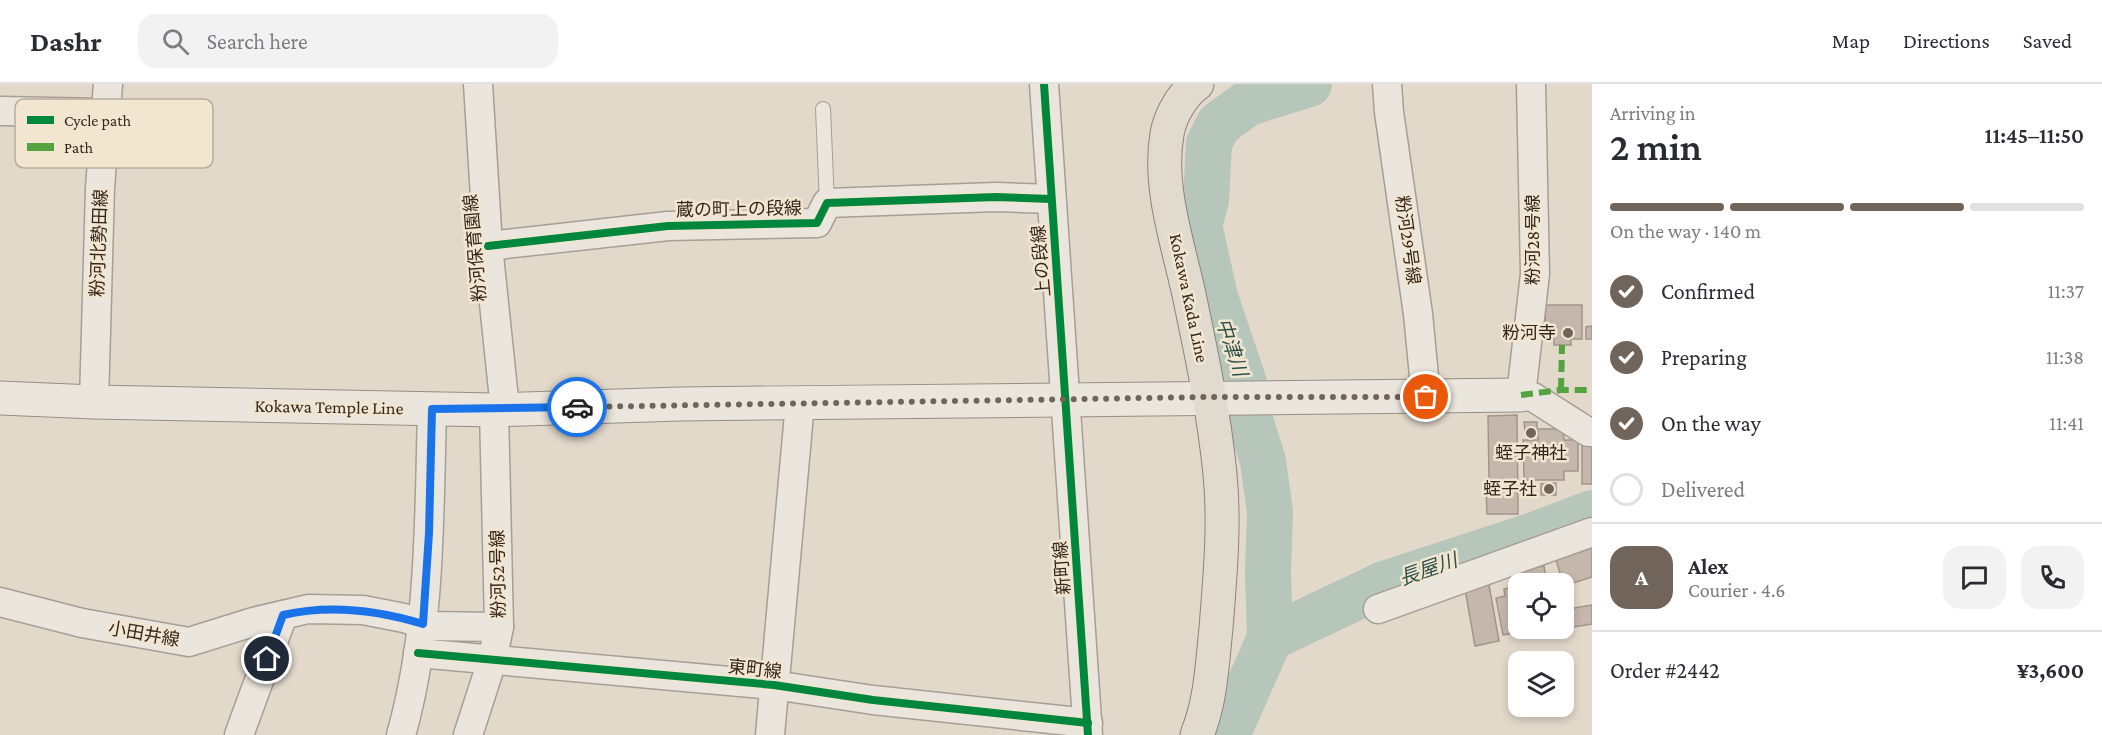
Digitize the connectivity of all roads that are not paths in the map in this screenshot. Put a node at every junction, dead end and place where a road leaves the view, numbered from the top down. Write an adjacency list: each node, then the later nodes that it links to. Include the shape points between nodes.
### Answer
1 (108, 84): 7 (street, 粉河北勢田線)
2 (478, 84): 14 (street, 粉河保育園線)
3 (1044, 84): 12 (street, 上の段線)
4 (1197, 84): 16 (main road, Kokawa Kada Line, via 1174,113 1167,134 1165,164 1168,197 1195,320)
5 (1531, 84): 15 (street, 粉河28号線, via 1536,274)
6 (1388, 90): 17 (street, 粉河29号線)
7 (106, 99)
8 (823, 109): 13 (lane)
9 (0, 111): 10 (street)
10 (15, 111)
11 (102, 168): 20 (street, 粉河北勢田線)
12 (1051, 199): 13 (street, 蔵の町上の段線); 19 (street, 上の段線)
13 (827, 203): 14 (street, 蔵の町上の段線, via 817,223 668,225)
14 (488, 246): 23 (street, 粉河保育園線)
15 (1521, 395): 17 (main road, Kokawa Temple Line); 24 (street)
16 (1220, 397): 17 (main road, Kokawa Temple Line); 19 (main road, Kokawa Temple Line); 39 (main road, Kokawa Kada Line, via 1222,558 1207,712)
17 (1426, 397)
18 (0, 398): 20 (main road, Kokawa Temple Line)
19 (1066, 399): 21 (main road, Kokawa Temple Line); 34 (street, 新町線)
20 (94, 402): 22 (main road, Kokawa Temple Line)
21 (800, 403): 23 (main road, Kokawa Temple Line); 33 (street)
22 (432, 409): 23 (main road, Kokawa Temple Line); 29 (street)
23 (500, 409): 30 (street, 粉河52号線)
24 (1592, 432)
25 (1592, 532): 27 (street)
26 (0, 602): 28 (street, 小田井線, via 82,623 189,642)
27 (1378, 609)
28 (283, 615): 29 (street, 小田井線, via 336,608 363,610); 35 (street)
29 (426, 625): 30 (street, 小田井線); 31 (street)
30 (499, 627): 32 (street, 粉河52号線)
31 (418, 653): 32 (street, 東町線); 36 (street)
32 (492, 661): 33 (street, 東町線); 37 (street, 粉河52号線)
33 (774, 686): 34 (street, 東町線); 38 (street)
34 (1088, 729)
35 (239, 735)
36 (401, 735)
37 (468, 735)
38 (770, 735)
39 (1197, 735)

